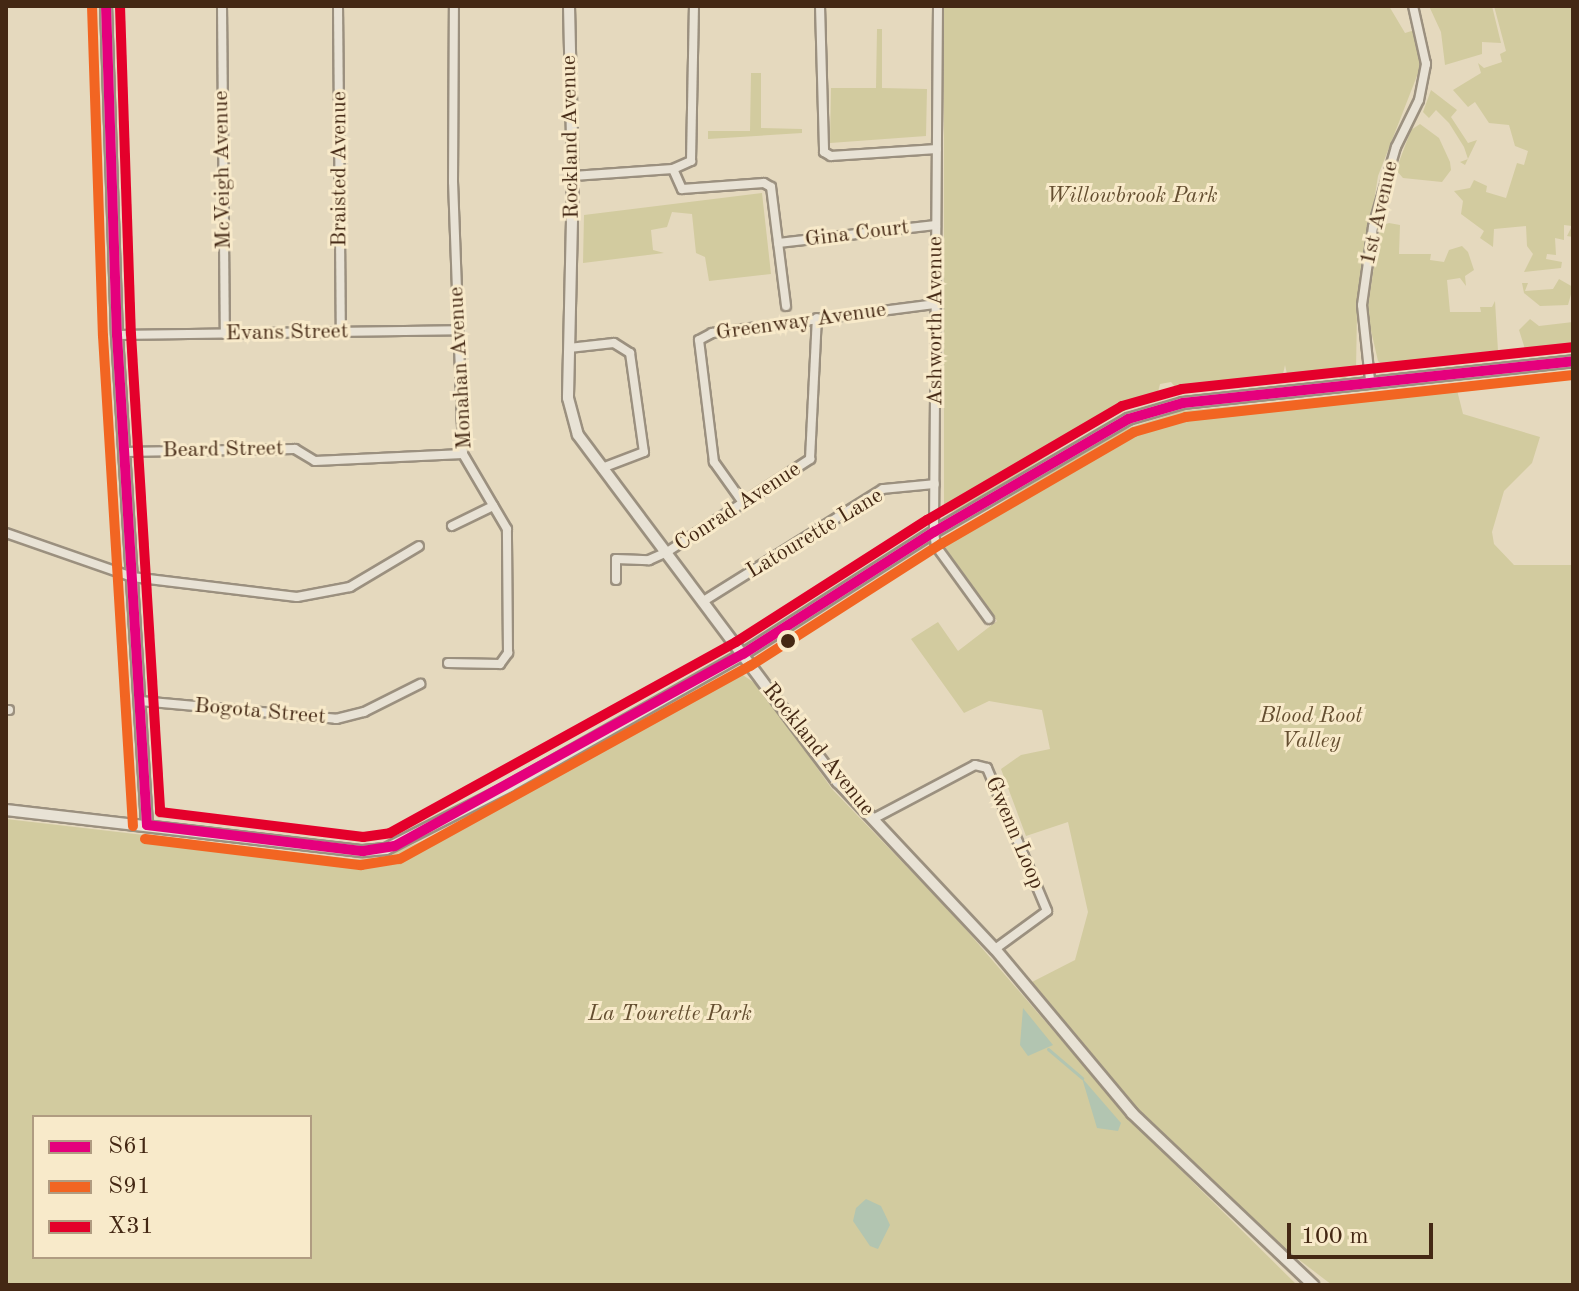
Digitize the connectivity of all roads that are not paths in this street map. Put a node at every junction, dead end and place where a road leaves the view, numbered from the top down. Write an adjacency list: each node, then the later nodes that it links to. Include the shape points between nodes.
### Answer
1 (106, 6): 21 (street)
2 (222, 6): 20 (street, McVeigh Avenue)
3 (338, 6): 19 (street, Braisted Avenue)
4 (454, 6): 18 (street, Monahan Avenue)
5 (569, 6): 12 (street, Rockland Avenue)
6 (694, 6): 11 (street, via 692,157)
7 (820, 6): 10 (street, via 824,152 831,156)
8 (938, 6): 10 (street, Ashworth Avenue)
9 (1413, 6): 24 (street, 1st Avenue, via 1426,64 1419,100 1396,147 1373,227 1362,305)
10 (937, 149): 13 (street, Ashworth Avenue)
11 (673, 169): 12 (street); 14 (street, Gina Court, via 682,189 768,185)
12 (573, 176): 22 (street, Rockland Avenue)
13 (936, 225): 14 (street, Gina Court); 15 (street, Ashworth Avenue)
14 (778, 243): 16 (street, Gina Court)
15 (936, 304): 17 (street, Greenway Avenue); 28 (street, Ashworth Avenue)
16 (786, 306)
17 (817, 318): 29 (street, Conrad Avenue, via 813,452 804,465); 29 (street, Greenway Avenue, via 712,333 697,345 714,462)
18 (458, 330): 19 (street, Evans Street); 26 (street, Monahan Avenue)
19 (341, 332): 20 (street, Evans Street)
20 (225, 334): 21 (street, Evans Street)
21 (117, 335): 25 (street)
22 (569, 348): 27 (street, Rockland Avenue, via 570,417); 27 (street, via 614,343 630,353 644,452)
23 (1573, 361): 24 (street)
24 (1370, 380): 32 (street, via 1183,403 1128,419)
25 (124, 452): 26 (street, Beard Street, via 295,449 315,461); 36 (street)
26 (463, 454): 30 (street, Monahan Avenue)
27 (602, 468): 35 (street, Rockland Avenue)
28 (935, 484): 32 (street, Ashworth Avenue); 38 (street, Latourette Lane, via 883,489)
29 (744, 504): 35 (street, Conrad Avenue)
30 (493, 506): 31 (street); 41 (street, Monahan Avenue, via 507,529 508,653 500,664)
31 (452, 526)
32 (934, 532): 39 (street, Ashworth Avenue, via 936,546); 40 (street)
33 (6, 533): 36 (street)
34 (419, 546): 36 (street, via 366,579 313,596)
35 (667, 552): 37 (street, via 649,560 616,559); 38 (street, Rockland Avenue)
36 (132, 577): 43 (street)
37 (616, 580)
38 (702, 602): 40 (street, Rockland Avenue)
39 (989, 619)
40 (743, 654): 45 (street, Rockland Avenue, via 838,782); 46 (street, via 510,786 386,849 363,851)
41 (448, 663)
42 (420, 684): 43 (street, Bogota Street, via 364,712 336,719)
43 (140, 701): 46 (street)
44 (6, 810): 46 (street)
45 (873, 819): 47 (street, Rockland Avenue); 47 (street, Gwenn Loop, via 975,765 987,768 1047,911)
46 (147, 825)
47 (995, 949): 48 (street, Rockland Avenue, via 1132,1113)
48 (1313, 1285)

